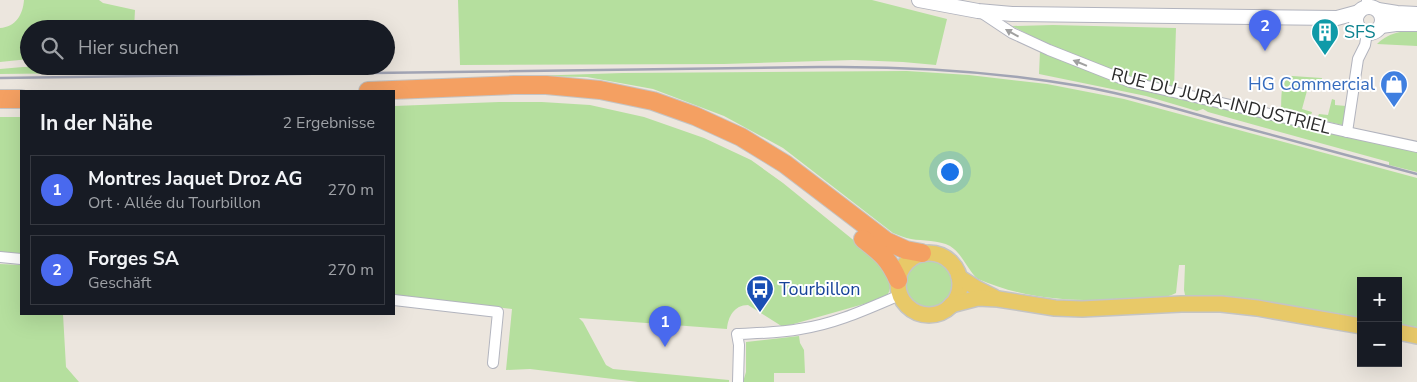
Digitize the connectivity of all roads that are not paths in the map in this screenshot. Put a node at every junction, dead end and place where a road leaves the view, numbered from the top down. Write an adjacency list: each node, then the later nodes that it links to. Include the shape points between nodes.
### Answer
1 (919, 0): 3 (main road)
2 (1368, 7): 4 (main road, via 1397,14); 5 (main road); 7 (main road, via 1382,16); 8 (main road, via 1356,19)
3 (978, 11): 5 (main road); 15 (street, RUE DU JURA-INDUSTRIEL, one-way to 3, via 1130,82 1012,33)
4 (1417, 14)
5 (1337, 18): 8 (main road)
6 (1417, 24): 7 (main road)
7 (1381, 26): 8 (main road, via 1377,31)
8 (1362, 30): 15 (street, via 1365,46 1358,59)
9 (392, 90): 17 (highway, via 546,85 600,90 653,101 741,137 785,164 886,241)
10 (0, 99): 11 (highway)
11 (20, 100)
12 (395, 101): 21 (highway, via 570,97 627,106 674,119 736,147 777,172 878,250 892,266)
13 (0, 110): 14 (highway)
14 (20, 110)
15 (1347, 132): 16 (street, RUE DU JURA-INDUSTRIEL)
16 (1417, 147)
17 (922, 253): 20 (main road, via 942,256 953,264); 21 (main road, via 908,260 900,272)
18 (0, 257): 19 (street)
19 (20, 259)
20 (959, 277): 22 (main road); 24 (main road, via 959,292)
21 (899, 288): 24 (main road, via 909,308 923,314 938,314); 29 (street, via 853,315 816,326 737,334)
22 (998, 299): 24 (main road, via 978,298); 25 (main road, via 1082,309 1221,304)
23 (395, 300): 28 (street, via 498,312)
24 (952, 305)
25 (1357, 325)
26 (1402, 333): 27 (main road)
27 (1417, 336)
28 (494, 363)
29 (738, 382)

